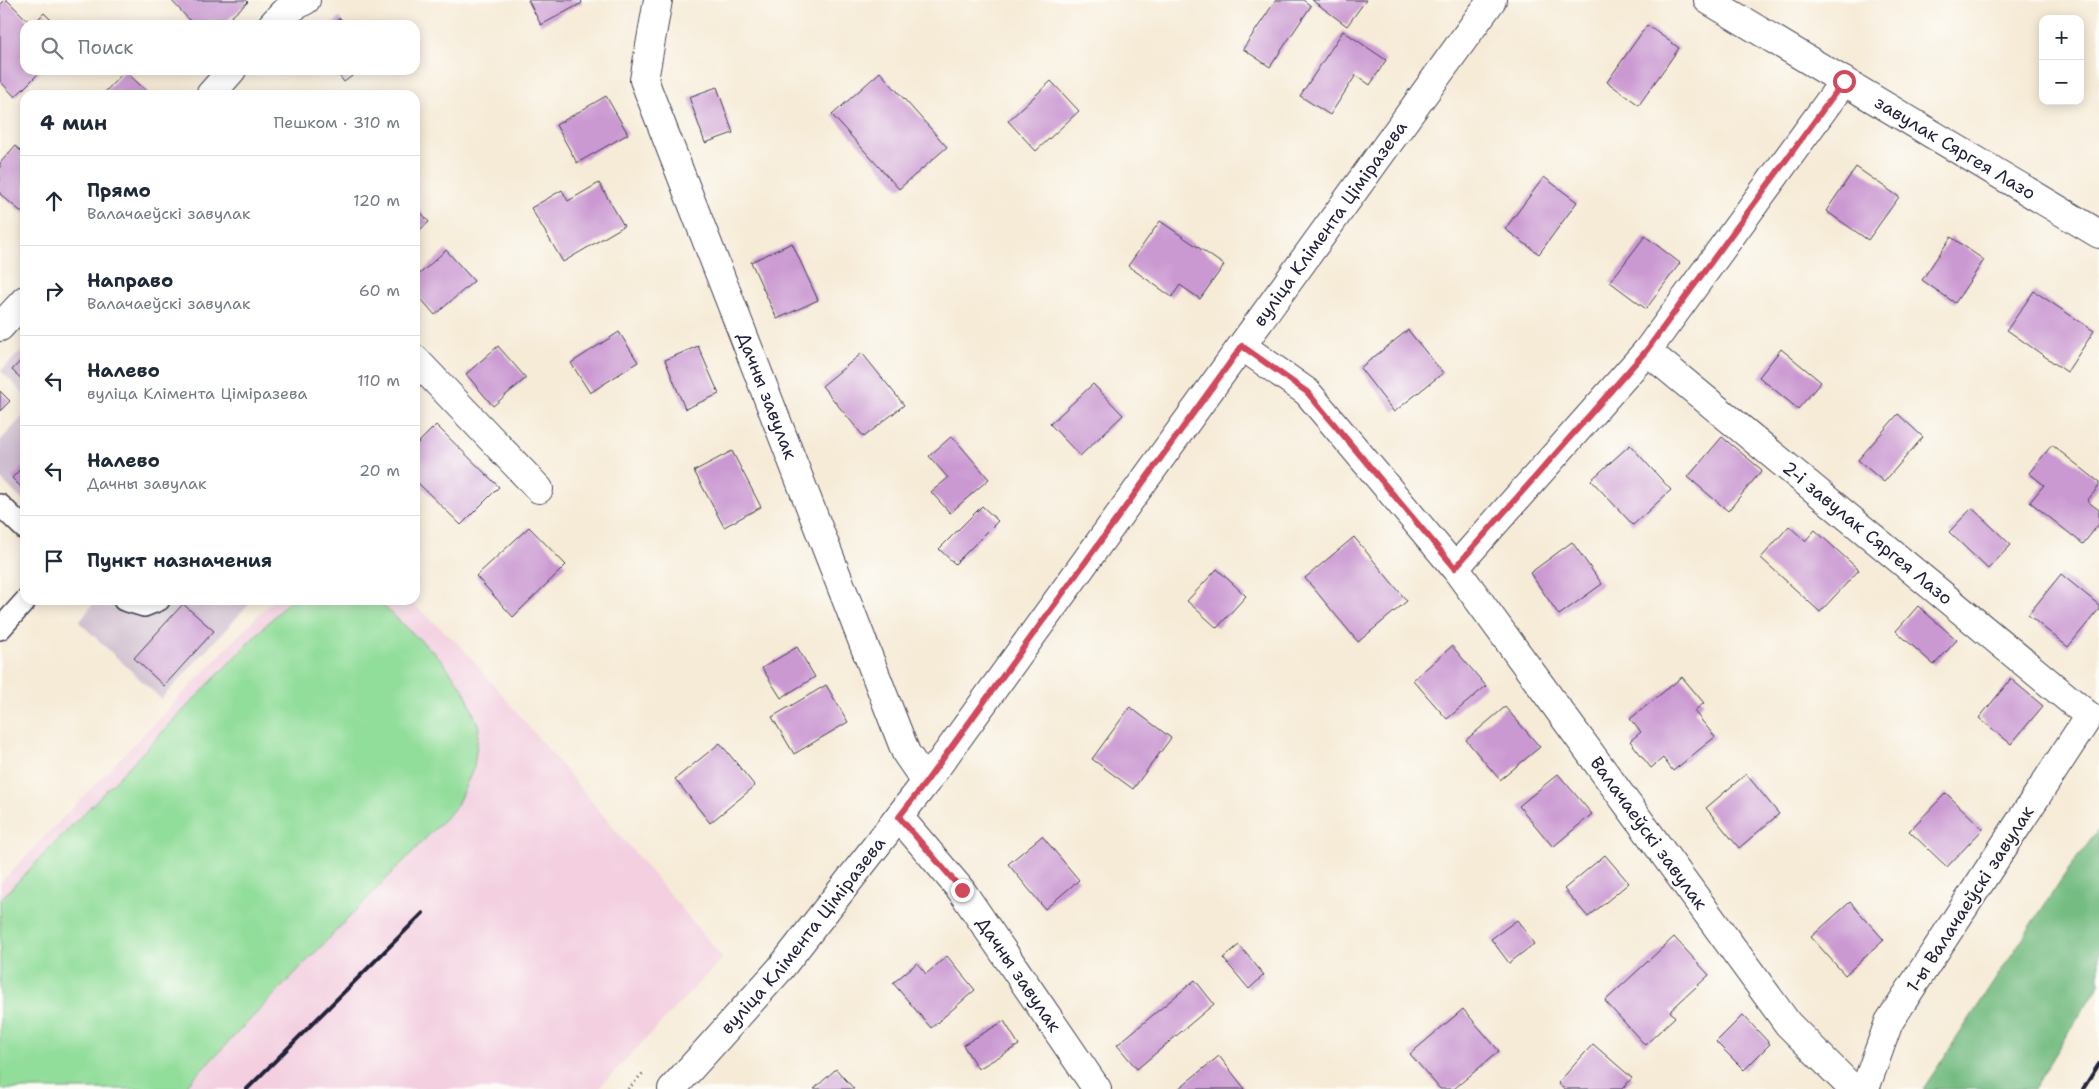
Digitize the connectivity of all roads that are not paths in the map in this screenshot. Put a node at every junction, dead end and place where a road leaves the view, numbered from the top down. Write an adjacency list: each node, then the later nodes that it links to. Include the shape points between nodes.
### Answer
1 (658, 0): 20 (street, Дачны завулак, via 644,80 906,753)
2 (1492, 0): 10 (street, вуліца Клімента Ціміразева)
3 (1708, 0): 5 (street, завулак Сяргея Лазо)
4 (228, 75): 6 (street)
5 (1844, 81): 7 (street, завулак Сяргея Лазо); 11 (street)
6 (214, 90)
7 (2099, 234)
8 (20, 305): 9 (street)
9 (0, 326)
10 (1242, 346): 16 (street, Валачаеўскі завулак, via 1307,392); 20 (street, вуліца Клімента Ціміразева)
11 (1646, 351): 16 (street); 19 (street, 2-і завулак Сяргея Лазо)
12 (420, 364): 13 (street)
13 (539, 489)
14 (0, 505): 15 (lane)
15 (20, 524)
16 (1455, 568): 24 (street, Валачаеўскі завулак, via 1788,1024)
17 (22, 605): 18 (lane)
18 (0, 629)
19 (2089, 716): 25 (street, 1-ы Валачаеўскі завулак, via 1889,1022)
20 (926, 782): 21 (street, вуліца Клімента Ціміразева)
21 (899, 817): 22 (street, вуліца Клімента Ціміразева, via 780,969); 23 (street, Дачны завулак, via 962,890)
22 (672, 1089)
23 (1096, 1089)
24 (1853, 1089)
25 (1865, 1089)

